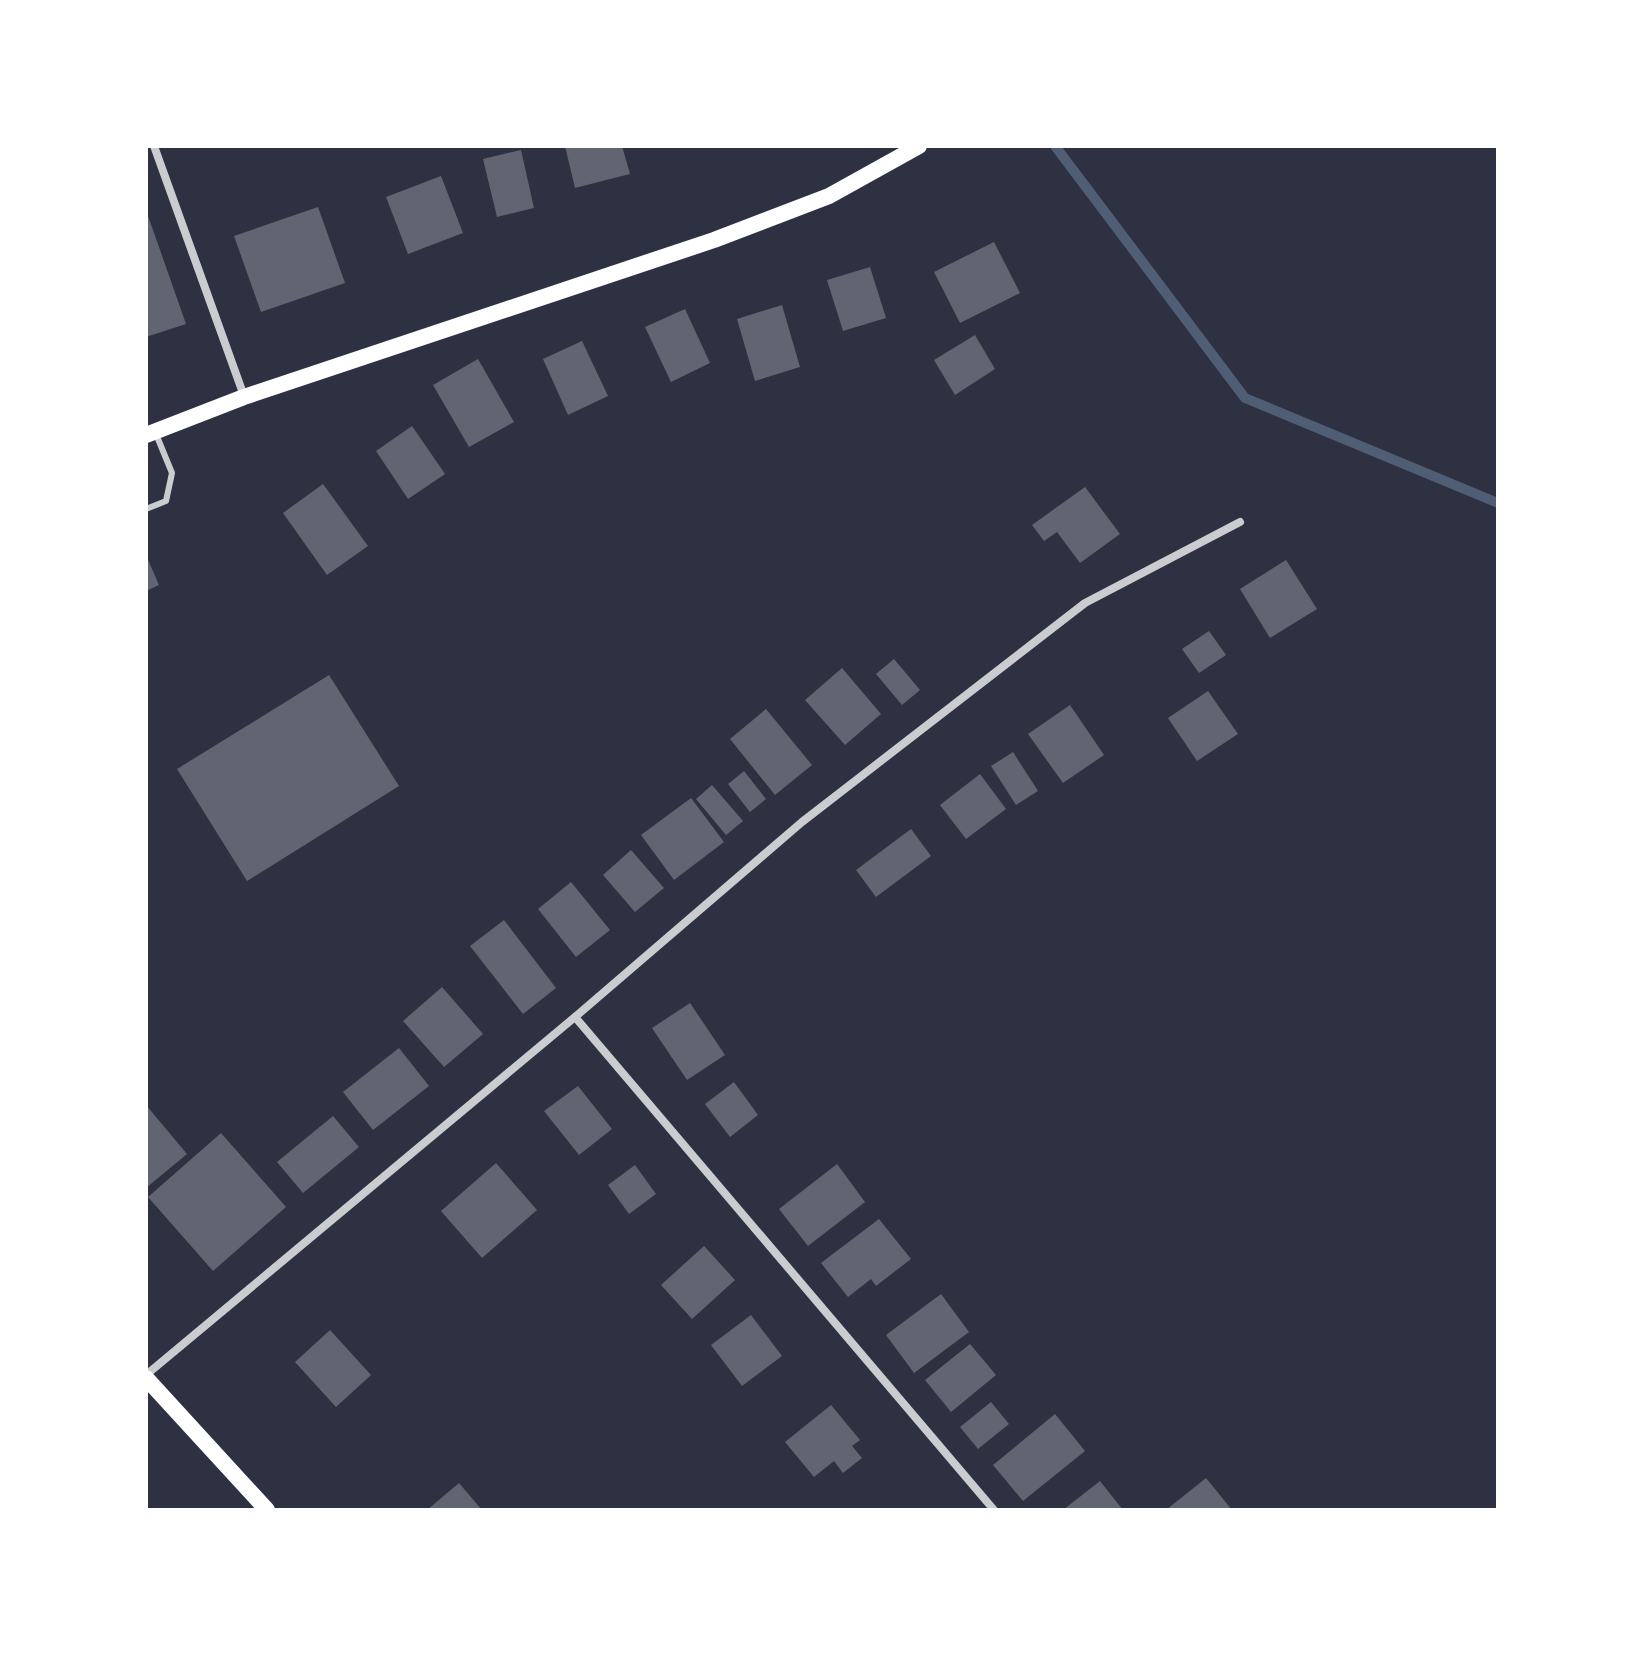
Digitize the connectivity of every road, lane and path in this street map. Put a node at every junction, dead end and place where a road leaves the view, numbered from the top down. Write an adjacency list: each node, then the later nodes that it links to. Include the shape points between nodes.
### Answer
1 (154, 146): 3 (street)
2 (919, 146): 3 (main road, via 829,196 714,240)
3 (244, 397): 4 (main road)
4 (151, 433): 5 (lane, via 172,473 166,501)
5 (146, 509)
6 (1240, 522): 7 (street, via 1085,603 802,822)
7 (575, 1017): 8 (street); 10 (street)
8 (146, 1376): 9 (main road)
9 (267, 1510)
10 (994, 1510)

